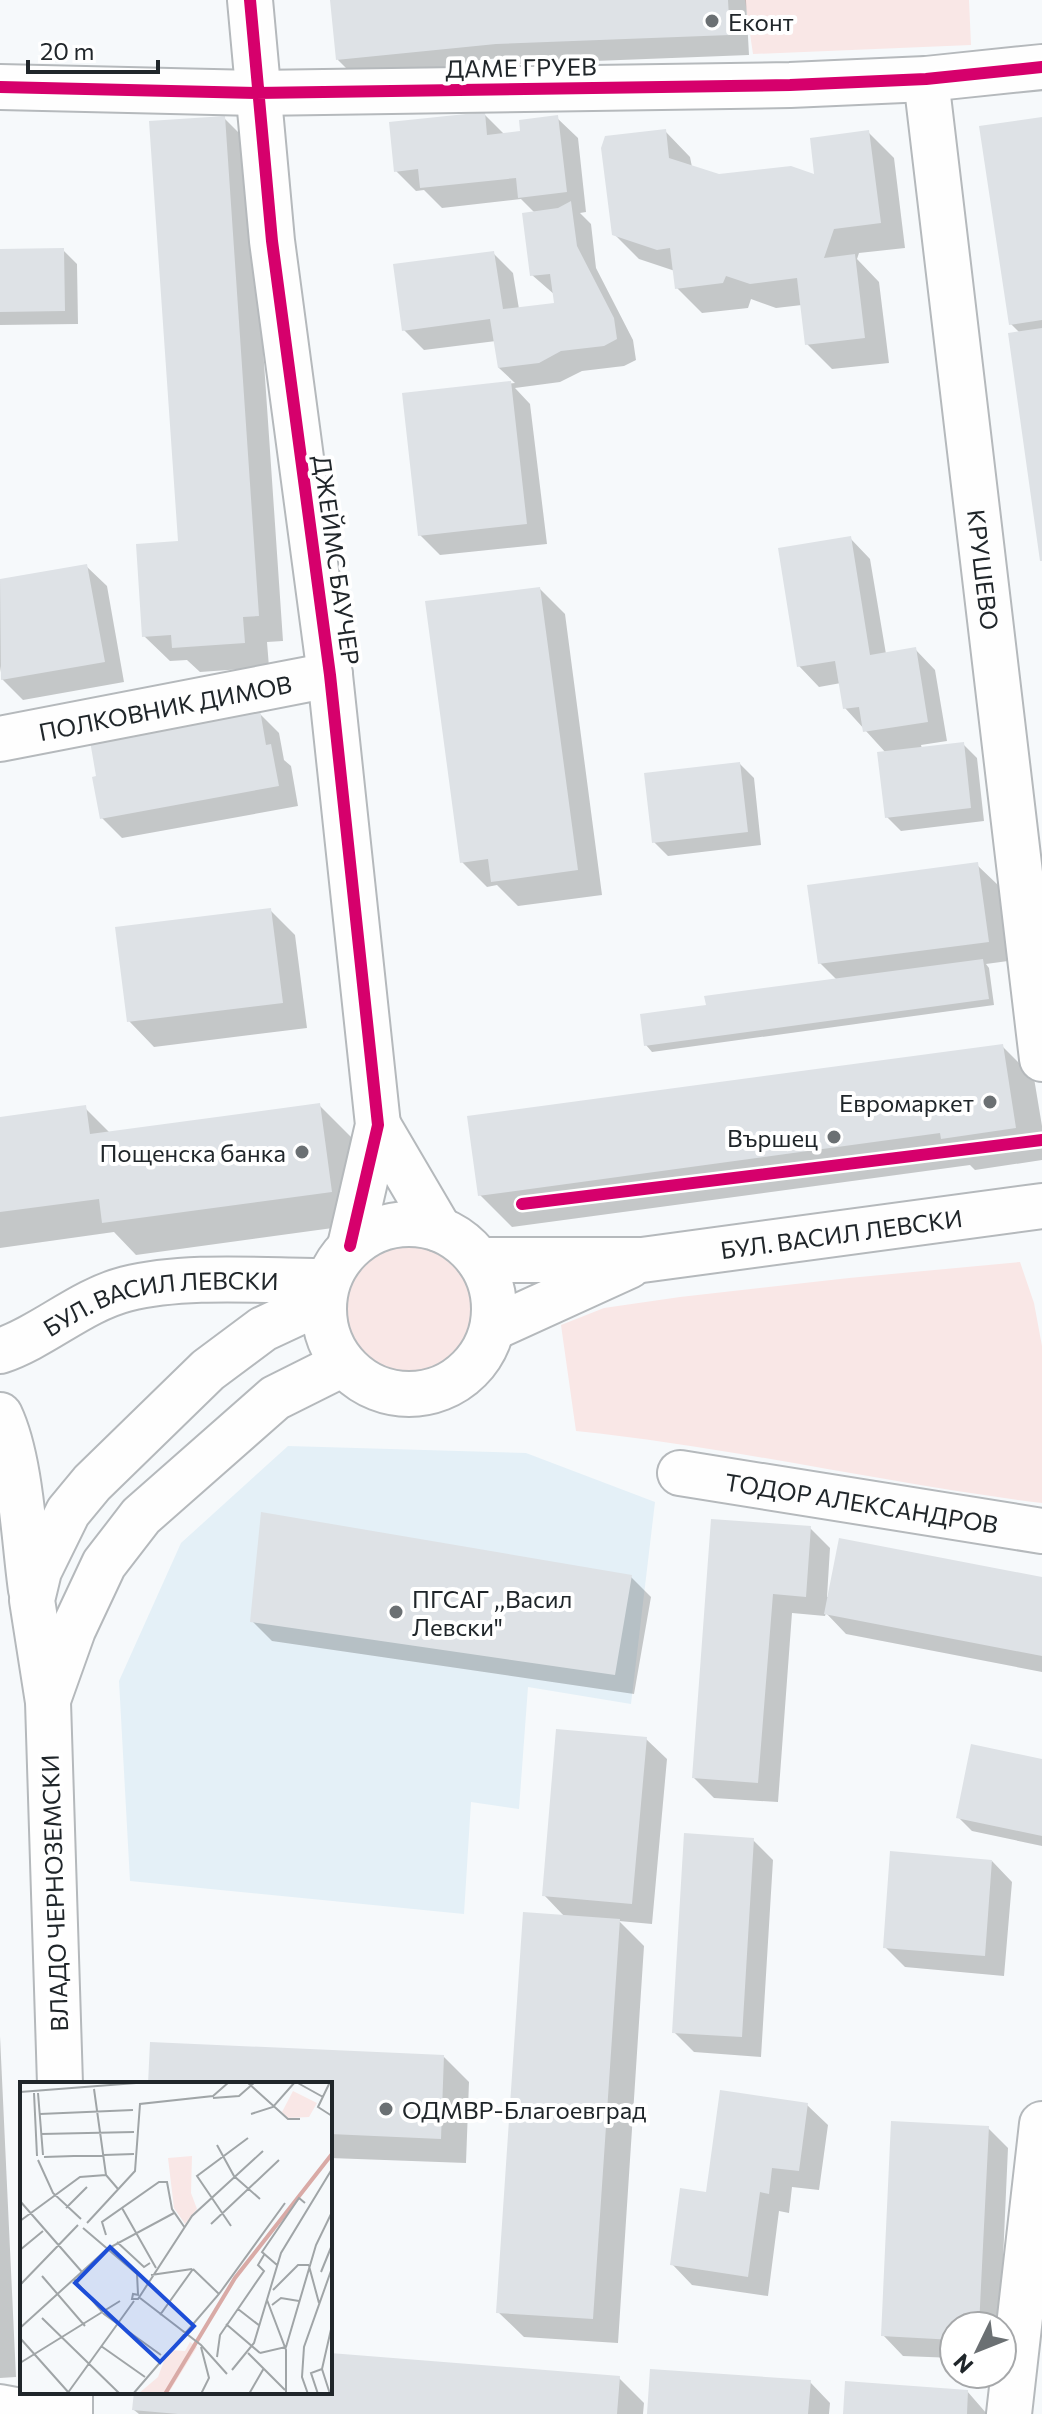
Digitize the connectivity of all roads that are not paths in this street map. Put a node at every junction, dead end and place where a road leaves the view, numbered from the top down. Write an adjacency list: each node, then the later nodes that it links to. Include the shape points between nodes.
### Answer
1 (250, 0): 5 (street, ДЖЕЙМС БАУЧЕР)
2 (1042, 67): 3 (street, ДАМЕ ГРУЕВ)
3 (926, 79): 5 (street, ДАМЕ ГРУЕВ); 8 (street, КРУШЕВО)
4 (0, 87): 5 (street, ДАМЕ ГРУЕВ)
5 (256, 93): 6 (street, ДЖЕЙМС БАУЧЕР)
6 (330, 675): 7 (street, ПОЛКОВНИК ДИМОВ); 9 (street, ДЖЕЙМС БАУЧЕР)
7 (0, 739)
8 (1042, 1059)
9 (378, 1125): 11 (street); 14 (street)
10 (1042, 1206): 13 (street, БУЛ. ВАСИЛ ЛЕВСКИ)
11 (439, 1229): 12 (street); 14 (street, via 392,1225 370,1232)
12 (479, 1260): 13 (street, БУЛ. ВАСИЛ ЛЕВСКИ); 15 (street, via 494,1304)
13 (642, 1260): 15 (street, БУЛ. ВАСИЛ ЛЕВСКИ)
14 (334, 1276): 16 (street, БУЛ. ВАСИЛ ЛЕВСКИ, via 187,1280 125,1290); 17 (street, via 324,1323); 21 (street, via 208,1370 92,1483 52,1540)
15 (493, 1328): 17 (street, via 483,1353 465,1374 442,1388 416,1394 389,1392 363,1382)
16 (0, 1351)
17 (343, 1364): 22 (street, via 275,1398 141,1516 104,1564)
18 (0, 1415): 21 (street, via 14,1460)
19 (680, 1473): 20 (street, ТОДОР АЛЕКСАНДРОВ)
20 (1042, 1531)
21 (32, 1600): 22 (street)
22 (48, 1702): 23 (street, ВЛАДО ЧЕРНОЗЕМСКИ)
23 (60, 2082)
24 (1042, 2124): 27 (street)
25 (0, 2407): 26 (street)
26 (37, 2414)
27 (1009, 2414)

